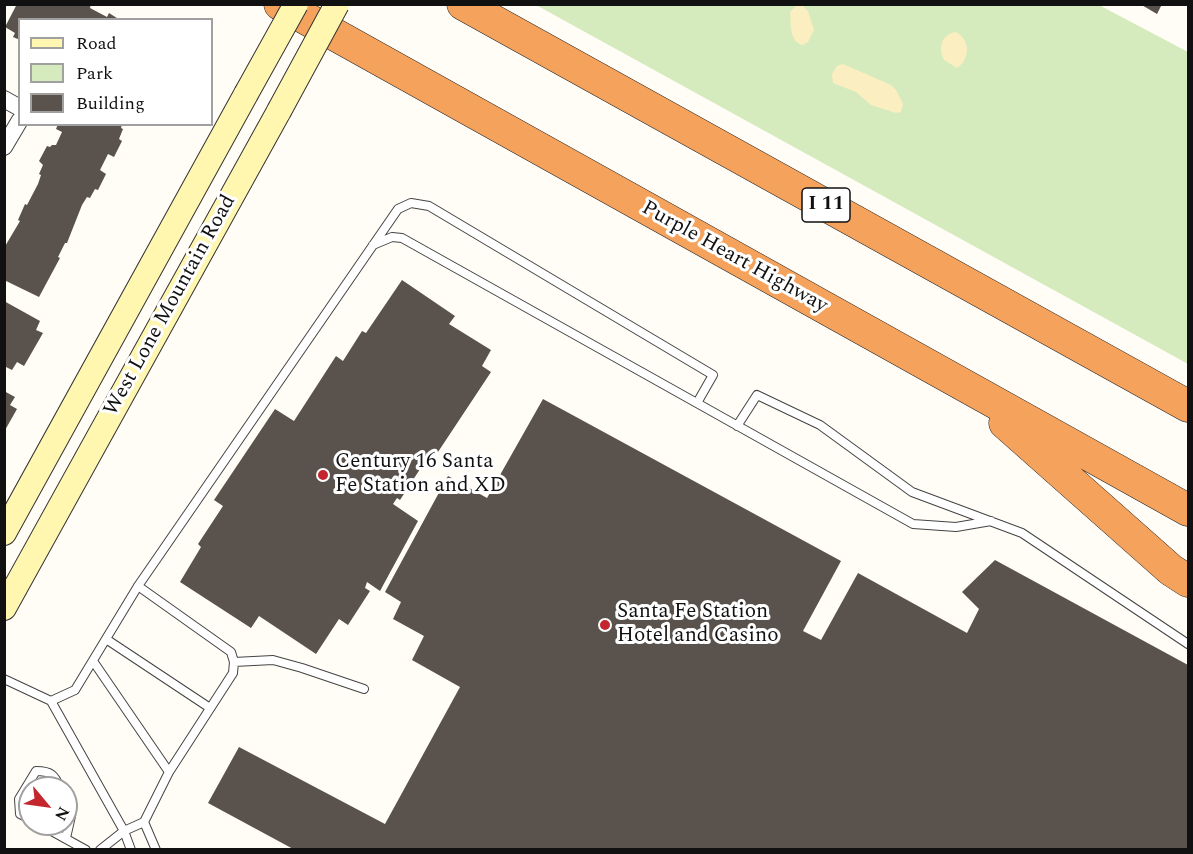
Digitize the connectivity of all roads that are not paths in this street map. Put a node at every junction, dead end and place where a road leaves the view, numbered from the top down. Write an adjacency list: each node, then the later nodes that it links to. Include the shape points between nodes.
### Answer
1 (280, 4): 10 (highway, Purple Heart Highway)
2 (296, 4): 16 (main road, West Lone Mountain Road, bridge)
3 (337, 4): 19 (main road, West Lone Mountain Road, bridge)
4 (463, 4): 12 (highway, I 11)
5 (4, 99): 6 (street)
6 (18, 107)
7 (18, 123): 8 (street)
8 (4, 147)
9 (373, 246): 11 (lane, via 392,237 402,238); 11 (lane, via 398,209 411,203 429,206 713,375); 18 (lane)
10 (961, 384): 14 (highway, Purple Heart Highway); 17 (highway)
11 (697, 403): 13 (lane)
12 (1188, 406)
13 (737, 426): 15 (lane, via 912,524 956,527); 15 (lane, via 757,395 820,425 912,492)
14 (1188, 510)
15 (991, 521): 21 (lane, via 1022,533)
16 (4, 533)
17 (1188, 581)
18 (138, 586): 20 (lane); 23 (lane, via 231,652)
19 (4, 608)
20 (106, 639): 22 (lane); 27 (lane)
21 (1188, 644)
22 (93, 660): 26 (lane, via 75,690); 28 (lane)
23 (234, 662): 25 (lane, via 273,660); 27 (lane, via 233,673)
24 (4, 679): 26 (lane)
25 (364, 689)
26 (51, 701): 32 (lane)
27 (210, 708): 28 (lane)
28 (169, 772): 31 (lane)
29 (33, 776): 30 (lane, via 36,771 47,771)
30 (55, 776)
31 (144, 822): 32 (lane); 38 (lane)
32 (124, 831): 36 (lane); 37 (lane)
33 (62, 836): 34 (lane)
34 (66, 838): 35 (lane)
35 (86, 849)
36 (99, 849)
37 (131, 849)
38 (156, 849)

